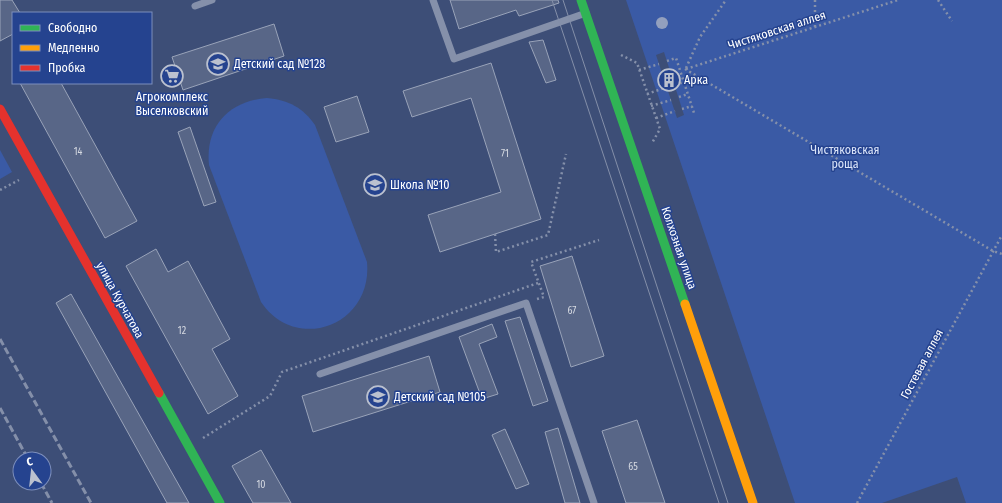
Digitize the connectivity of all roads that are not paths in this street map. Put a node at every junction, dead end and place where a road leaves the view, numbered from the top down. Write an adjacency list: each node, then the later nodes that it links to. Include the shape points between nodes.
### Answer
1 (212, 0): 4 (lane)
2 (433, 0): 5 (lane, via 454,59)
3 (581, 0): 5 (main road, Колхозная улица)
4 (195, 6)
5 (586, 12): 10 (main road, Колхозная улица)
6 (0, 109): 8 (main road, улица Курчатова)
7 (320, 374): 9 (lane, via 526,303)
8 (220, 503)
9 (594, 503)
10 (753, 503)

